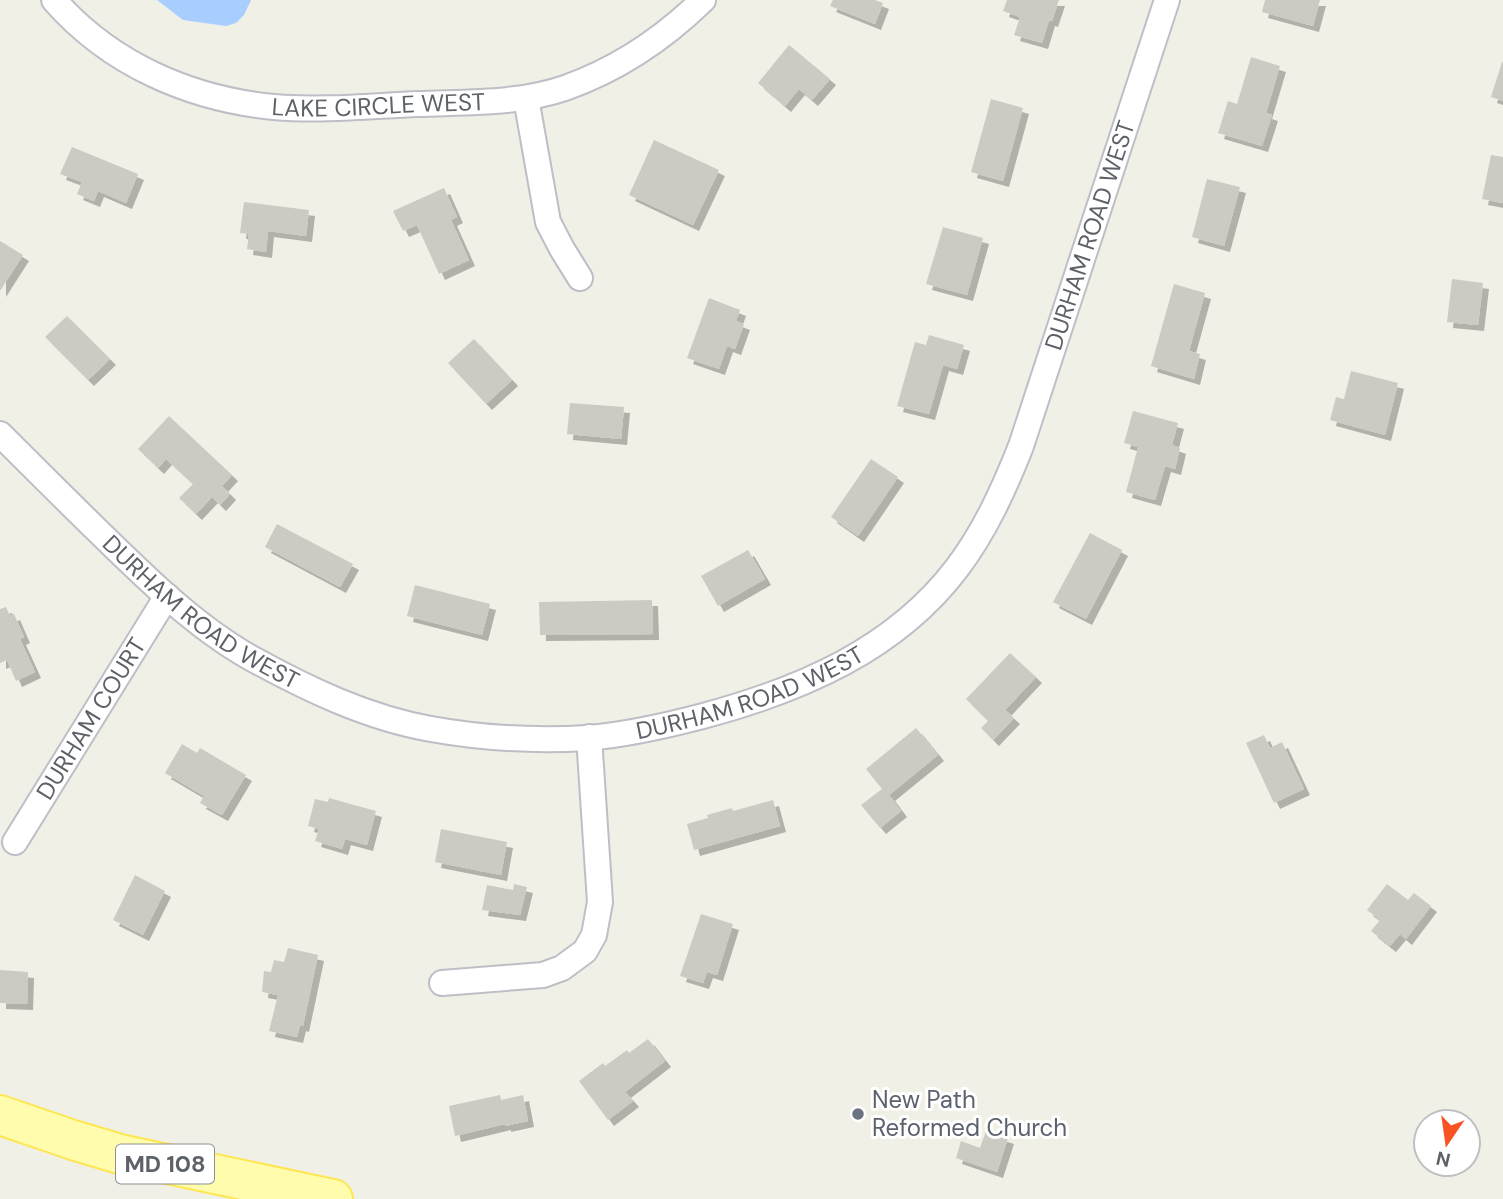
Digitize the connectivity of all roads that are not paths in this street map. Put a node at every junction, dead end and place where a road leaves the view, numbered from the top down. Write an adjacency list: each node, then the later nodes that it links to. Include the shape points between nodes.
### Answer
1 (54, 0): 4 (street, LAKE CIRCLE WEST, via 123,58 188,90 229,100 276,107 333,107)
2 (703, 0): 4 (street, LAKE CIRCLE WEST, via 639,53 564,88)
3 (1167, 0): 8 (street, DURHAM ROAD WEST, via 1021,446 981,532 956,569 883,639 798,686 688,720)
4 (526, 98): 5 (street, via 548,222)
5 (580, 278)
6 (0, 434): 7 (street, DURHAM ROAD WEST)
7 (167, 596): 8 (street, DURHAM ROAD WEST, via 250,657 381,716 475,735); 9 (street, DURHAM COURT)
8 (589, 737): 10 (street, via 600,902 594,935 585,951 562,968 542,975)
9 (15, 842)
10 (442, 983)
11 (0, 1115): 12 (main road, MD 108, via 120,1154)
12 (333, 1199)

